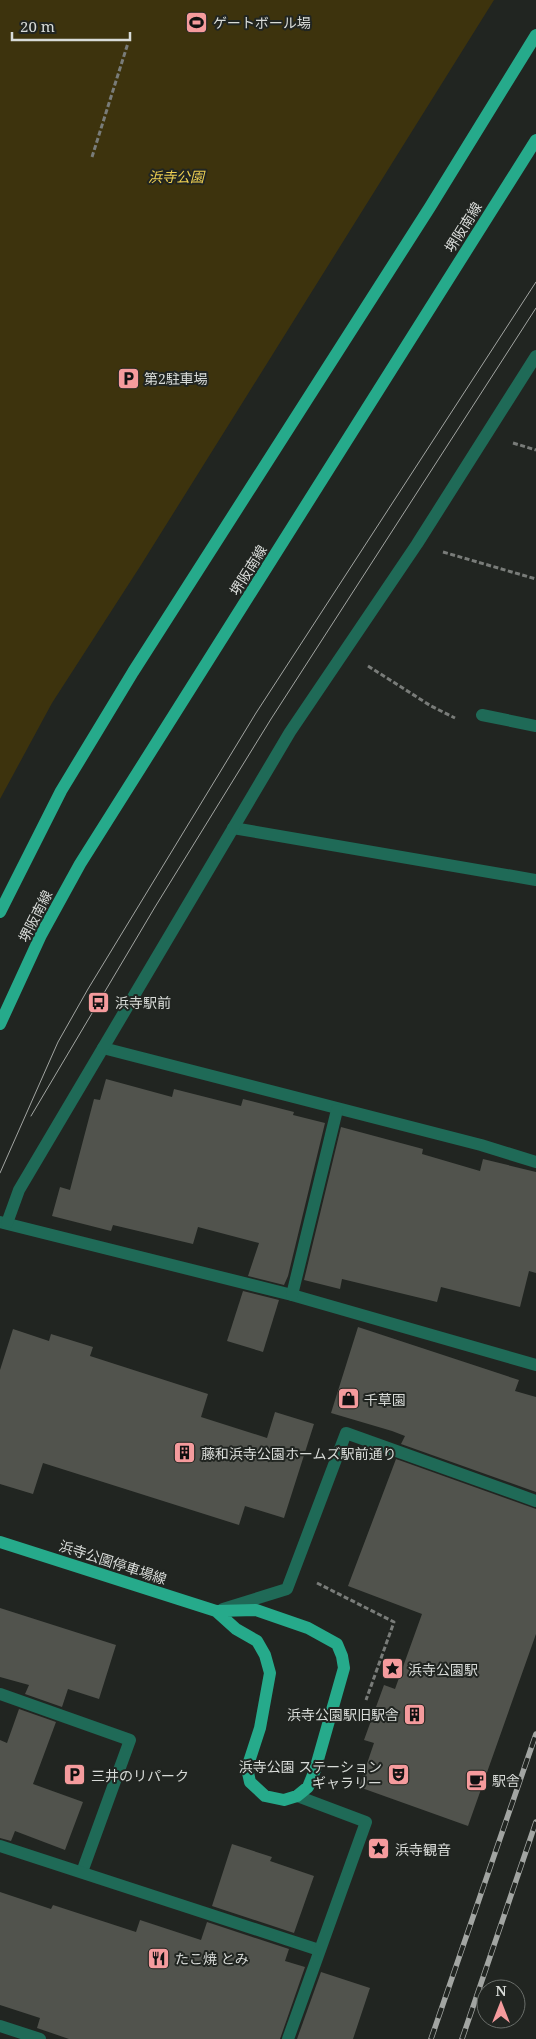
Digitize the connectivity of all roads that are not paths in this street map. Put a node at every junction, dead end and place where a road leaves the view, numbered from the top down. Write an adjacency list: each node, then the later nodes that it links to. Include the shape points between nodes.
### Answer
1 (536, 35): 8 (main road, via 133,672 61,791)
2 (536, 140): 9 (main road, 堺阪南線, via 80,864 41,935)
3 (536, 356): 6 (street, via 417,544 290,732)
4 (482, 715): 5 (street)
5 (536, 726)
6 (233, 828): 7 (street); 10 (street)
7 (536, 880)
8 (0, 912)
9 (0, 1024)
10 (103, 1048): 11 (street); 13 (street)
11 (337, 1110): 12 (street, via 481,1145); 14 (street)
12 (536, 1162)
13 (3, 1223): 14 (street)
14 (292, 1295): 15 (street)
15 (536, 1364)
16 (536, 1501): 18 (street, via 346,1433 287,1589)
17 (0, 1542): 18 (main road, 浜寺公園停車場線)
18 (216, 1611): 20 (main road, 浜寺公園停車場線, via 236,1630 257,1641 266,1655 270,1673 260,1728 246,1768 250,1782 265,1796 284,1800); 20 (main road, 浜寺公園停車場線, via 256,1610 308,1628 337,1644 344,1668 315,1770 308,1787)
19 (0, 1694): 22 (street, via 130,1740)
20 (297, 1796): 23 (street, via 366,1822)
21 (0, 1846): 22 (street)
22 (82, 1872): 23 (street)
23 (319, 1950): 26 (street)
24 (0, 2026): 25 (street)
25 (40, 2039)
26 (288, 2039)

